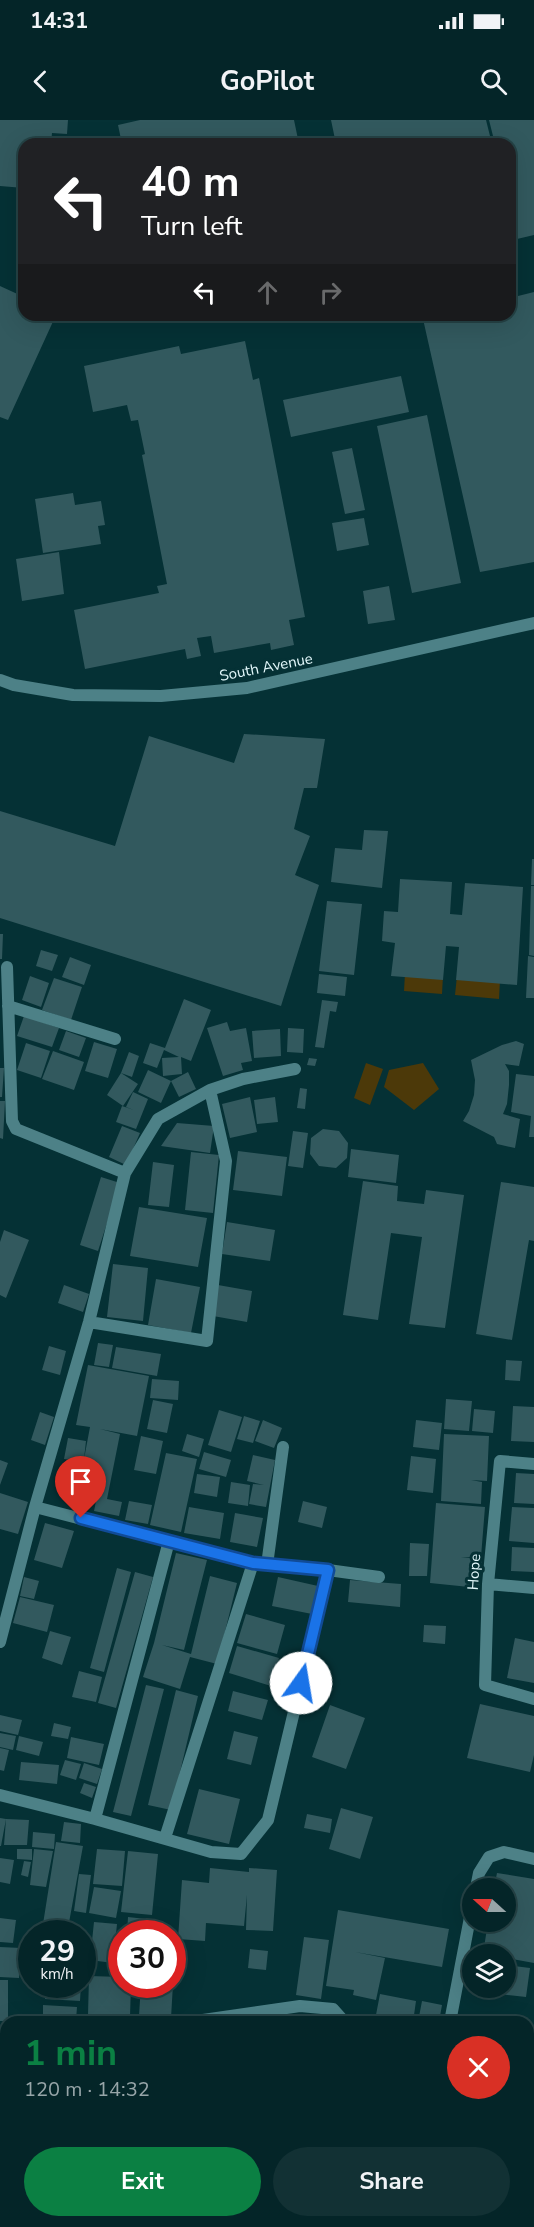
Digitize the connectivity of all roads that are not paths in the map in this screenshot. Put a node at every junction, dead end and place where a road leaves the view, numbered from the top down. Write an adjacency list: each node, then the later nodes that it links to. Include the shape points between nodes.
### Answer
1 (534, 623): 2 (street, South Avenue, via 247,688 161,696 73,695)
2 (0, 680)
3 (8, 967): 4 (street)
4 (8, 1006): 5 (street); 8 (street, via 12,1120 16,1129)
5 (115, 1039)
6 (295, 1069): 7 (street)
7 (210, 1090): 8 (street, via 158,1119); 9 (street, via 226,1161 207,1341)
8 (126, 1173): 9 (street)
9 (89, 1322): 12 (street)
10 (283, 1447): 15 (street)
11 (534, 1464): 18 (street, Hope, via 500,1461)
12 (35, 1507): 13 (street); 20 (street)
13 (169, 1541): 14 (street); 24 (street)
14 (253, 1563): 15 (street); 25 (street)
15 (267, 1565): 16 (street)
16 (328, 1570): 17 (street); 25 (street, via 268,1820 242,1854 212,1852)
17 (379, 1577)
18 (488, 1584): 19 (street); 22 (street, Hope, via 485,1685)
19 (534, 1588)
20 (2, 1623): 21 (street)
21 (0, 1642)
22 (534, 1699)
23 (0, 1795): 24 (street)
24 (95, 1819): 25 (street)
25 (165, 1838)
26 (534, 1859): 27 (street, via 504,1852 489,1857)
27 (478, 1878)
28 (467, 1932): 31 (street)
29 (231, 2016): 30 (street, via 300,2006 333,2009)
30 (339, 2016)
31 (451, 2016)

